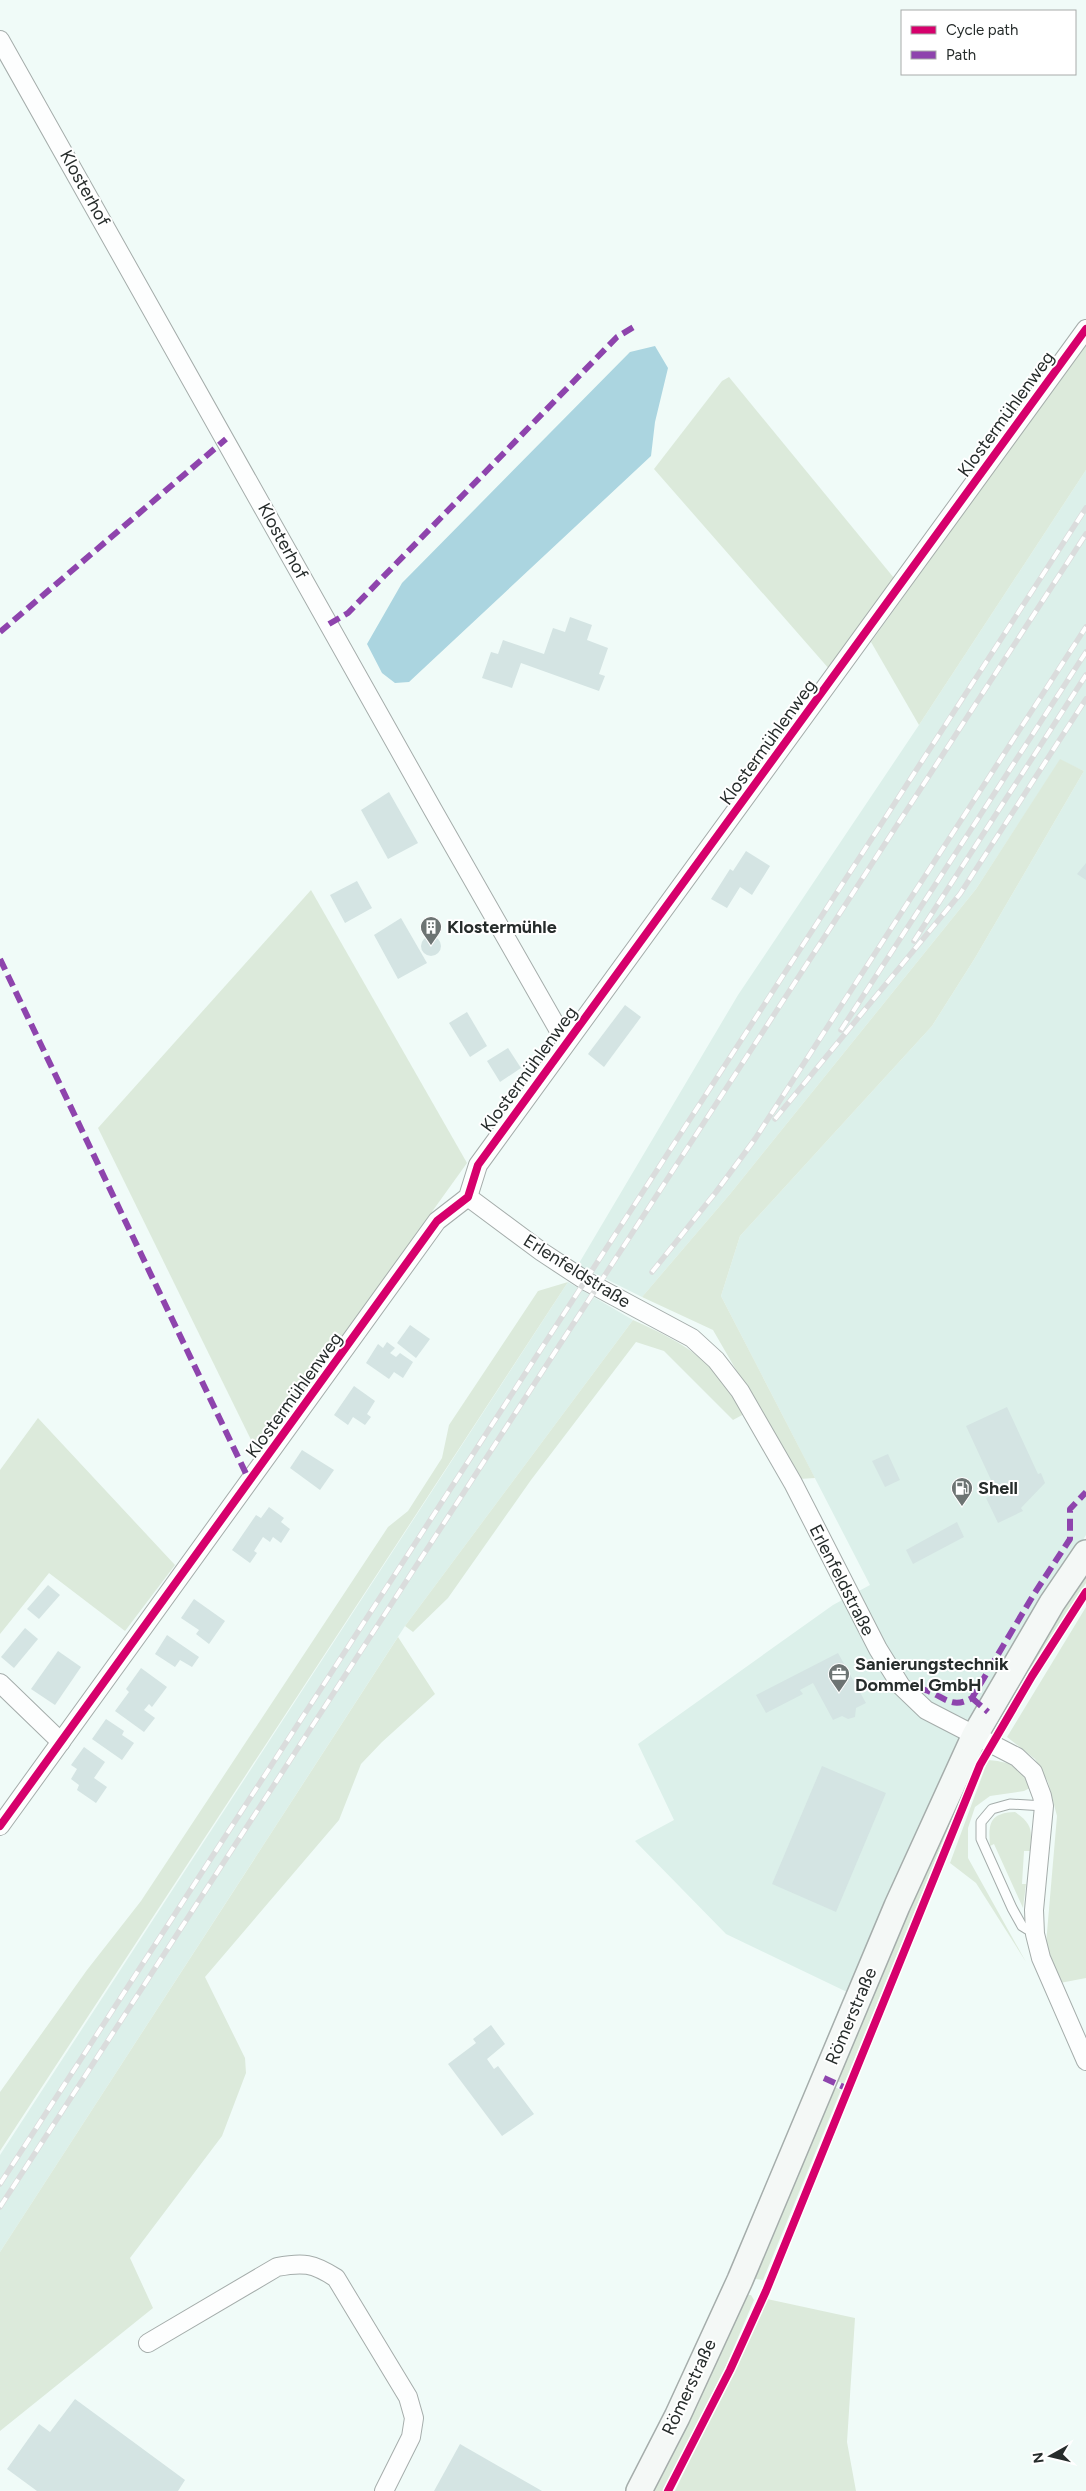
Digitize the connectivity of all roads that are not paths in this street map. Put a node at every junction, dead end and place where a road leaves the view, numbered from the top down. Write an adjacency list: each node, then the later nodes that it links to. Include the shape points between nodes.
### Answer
1 (0, 40): 3 (street, Klosterhof)
2 (1086, 329): 3 (street, Klostermühlenweg)
3 (566, 1043): 4 (street, Klostermühlenweg, via 478,1165)
4 (468, 1197): 7 (street, Erlenfeldstraße, via 586,1281 692,1338 716,1360 740,1391 788,1475 878,1649 901,1686 926,1710); 8 (street, Klostermühlenweg, via 437,1221)
5 (1086, 1553): 7 (main road, Römerstraße, via 1052,1603)
6 (0, 1683): 8 (street)
7 (975, 1734): 9 (street, Erlenfeldstraße, via 1017,1757 1033,1772); 15 (main road, Römerstraße, via 897,1906 740,2280)
8 (61, 1742): 10 (street, Klostermühlenweg)
9 (1044, 1806): 11 (street, Erlenfeldstraße, via 1034,1910); 11 (lane, via 1010,1804 992,1809 980,1822 981,1839 1012,1908 1022,1926)
10 (0, 1826)
11 (1035, 1934): 12 (street, Erlenfeldstraße, via 1041,1958)
12 (1086, 2061)
13 (148, 2343): 14 (street, via 277,2266 298,2262 318,2266 336,2278 408,2397 414,2418 411,2437)
14 (384, 2491)
15 (638, 2491)

